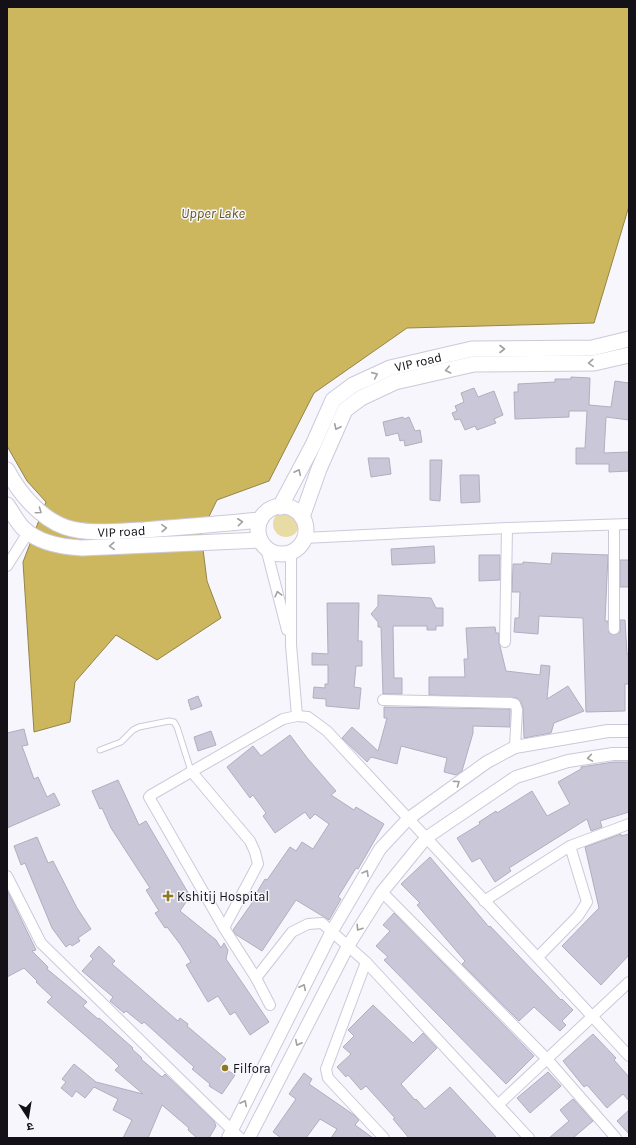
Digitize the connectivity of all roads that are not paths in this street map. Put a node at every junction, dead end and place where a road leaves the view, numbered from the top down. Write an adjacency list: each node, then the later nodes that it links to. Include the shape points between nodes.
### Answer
1 (629, 339): 5 (main road, VIP road, one-way to 1, via 313,445 333,400 353,385 390,368 472,349 592,348)
2 (629, 355): 6 (main road, VIP road, one-way to 6, via 594,363 474,364 395,382 361,398 345,410 319,469)
3 (10, 476): 7 (main road, VIP road, one-way to 7, via 35,509 65,527 99,532 220,525)
4 (7, 505): 11 (main road, VIP road)
5 (280, 507): 6 (main road, via 292,509); 7 (main road, VIP road, via 268,511)
6 (302, 517): 12 (main road, VIP road, via 306,527)
7 (260, 520): 13 (main road, via 258,530)
8 (629, 524): 9 (street)
9 (614, 525): 10 (street); 16 (street)
10 (507, 528): 12 (street); 17 (street)
11 (30, 533): 13 (main road, VIP road, one-way to 11, via 221,542 82,548 64,547); 15 (street)
12 (304, 538): 14 (main road, via 297,549)
13 (263, 544): 14 (main road, VIP road, via 274,553); 18 (street, one-way to 13)
14 (291, 552): 18 (street)
15 (7, 566)
16 (614, 629)
17 (505, 642)
18 (291, 645): 20 (street)
19 (383, 700): 22 (street, via 511,702 517,710)
20 (297, 716): 25 (street, via 283,719); 26 (street, via 308,718 326,731)
21 (629, 731): 22 (street, via 608,731)
22 (515, 747): 26 (street, one-way to 22, via 487,762)
23 (100, 750): 25 (lane, via 121,742 139,727 174,722)
24 (629, 754): 28 (street, one-way to 28, via 568,761 516,777)
25 (191, 771): 33 (street, via 250,841 258,864); 33 (street, via 149,797)
26 (408, 819): 28 (street); 34 (street, one-way to 26, via 380,849)
27 (629, 824): 29 (street)
28 (426, 838): 31 (street); 32 (street)
29 (570, 846): 32 (street); 36 (street, via 586,902 578,916)
30 (7, 876): 45 (street, via 41,943)
31 (382, 892): 35 (street, one-way to 35); 43 (street)
32 (484, 901): 36 (street)
33 (224, 928): 38 (street)
34 (332, 931): 35 (street); 38 (street, via 322,923 308,924 292,932); 45 (street, one-way to 34)
35 (348, 946): 37 (street); 46 (street, one-way to 46)
36 (538, 957): 41 (street)
37 (366, 962): 44 (street); 47 (street, via 326,1074)
38 (256, 978): 40 (street)
39 (629, 982): 41 (street)
40 (270, 1005)
41 (593, 1016): 42 (street); 43 (street)
42 (629, 1056)
43 (547, 1059): 44 (street); 49 (street)
44 (499, 1104): 48 (street)
45 (233, 1135)
46 (248, 1138)
47 (384, 1138)
48 (530, 1138)
49 (616, 1138)

